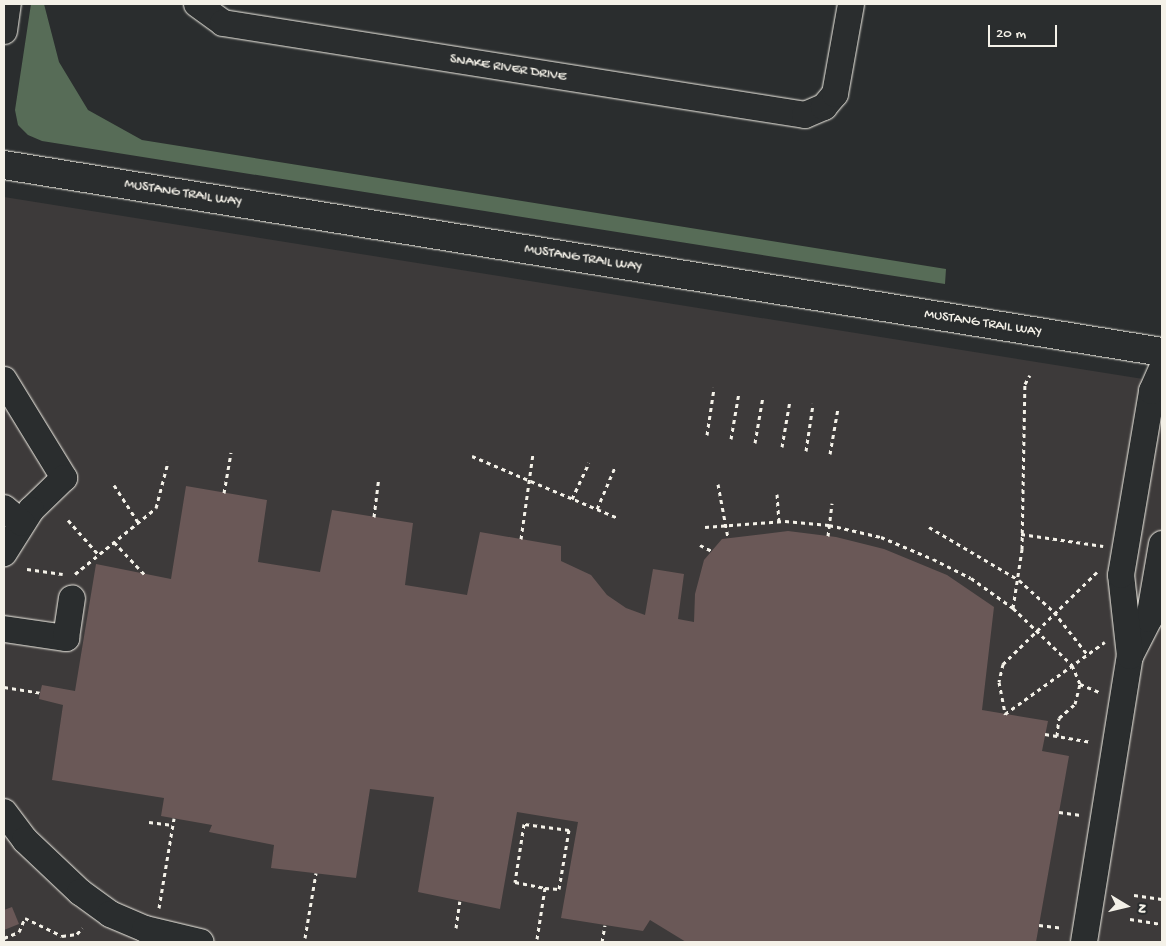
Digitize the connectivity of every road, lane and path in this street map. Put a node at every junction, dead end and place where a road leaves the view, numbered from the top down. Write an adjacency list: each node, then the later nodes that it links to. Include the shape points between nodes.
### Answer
1 (8, 4): 4 (street)
2 (197, 4): 3 (street, SNAKE RIVER DRIVE, via 223,23 794,115 815,112 824,107 839,86)
3 (851, 4)
4 (4, 31)
5 (4, 165): 6 (main road, MUSTANG TRAIL WAY)
6 (1162, 352)
7 (1162, 369): 69 (street, via 1152,391 1121,575)
8 (1030, 375): 47 (path, via 1025,384)
9 (4, 380): 37 (street, via 64,478)
10 (714, 388): 16 (path)
11 (739, 392): 17 (path)
12 (763, 396): 18 (path)
13 (790, 400): 19 (path)
14 (813, 404): 20 (path)
15 (838, 408): 23 (path)
16 (707, 435)
17 (731, 439)
18 (755, 443)
19 (782, 447)
20 (806, 451)
21 (231, 454): 32 (path)
22 (533, 454): 29 (path)
23 (830, 454)
24 (472, 456): 29 (path)
25 (168, 462): 41 (path, via 156,508)
26 (588, 463): 34 (path)
27 (615, 467): 36 (path)
28 (379, 479): 38 (path)
29 (529, 481): 34 (path); 50 (path)
30 (718, 484): 43 (path)
31 (114, 485): 41 (path)
32 (224, 493)
33 (777, 494): 42 (path)
34 (572, 499): 36 (path)
35 (832, 503): 44 (path)
36 (597, 509): 39 (path)
37 (13, 515): 56 (street)
38 (374, 516)
39 (618, 518)
40 (68, 520): 57 (path)
41 (138, 522): 51 (path)
42 (779, 522): 43 (path); 44 (path)
43 (724, 524): 45 (path); 49 (path)
44 (829, 525): 48 (path); 63 (path, via 881,538 933,558)
45 (705, 526)
46 (929, 527): 60 (path)
47 (1021, 534): 54 (path); 60 (path)
48 (828, 536)
49 (728, 538)
50 (521, 540)
51 (114, 542): 57 (path); 59 (path)
52 (1162, 544): 69 (street, via 1149,619)
53 (700, 545): 55 (path)
54 (1106, 546)
55 (712, 551)
56 (4, 553)
57 (99, 554): 61 (path)
58 (27, 569): 61 (path)
59 (144, 574)
60 (1019, 580): 63 (path); 64 (path)
61 (76, 583): 66 (street, via 66,638)
62 (1083, 584): 64 (path)
63 (1013, 608): 65 (path)
64 (1054, 612): 65 (path); 68 (path)
65 (1037, 628): 70 (path); 70 (path, via 1003,664 999,682 1005,714)
66 (4, 629)
67 (1113, 635): 68 (path)
68 (1087, 654): 70 (path)
69 (1130, 656): 96 (street)
70 (1072, 665): 71 (path)
71 (1080, 684): 74 (path); 76 (path, via 1075,704 1059,718)
72 (4, 687): 73 (path)
73 (40, 692)
74 (1104, 694)
75 (1045, 734): 76 (path)
76 (1056, 736): 77 (path)
77 (1096, 742)
78 (4, 812): 100 (street, via 25,840 59,873 110,914 145,929)
79 (1059, 812): 80 (path)
80 (1084, 816)
81 (174, 818): 83 (path)
82 (148, 822): 83 (path)
83 (172, 825): 89 (path)
84 (316, 873): 98 (path)
85 (545, 888): 85 (path, via 559,889 568,830 524,824 515,882); 99 (path)
86 (1134, 895): 87 (path)
87 (1162, 898)
88 (460, 901): 95 (path)
89 (158, 914)
90 (1130, 920): 91 (path)
91 (1160, 924)
92 (605, 925): 101 (path)
93 (1039, 925): 96 (path)
94 (82, 928): 97 (path, via 77,934 62,936 25,918 19,932)
95 (456, 928)
96 (1075, 935)
97 (4, 938)
98 (305, 938)
99 (537, 939)
100 (200, 942)
101 (602, 942)

